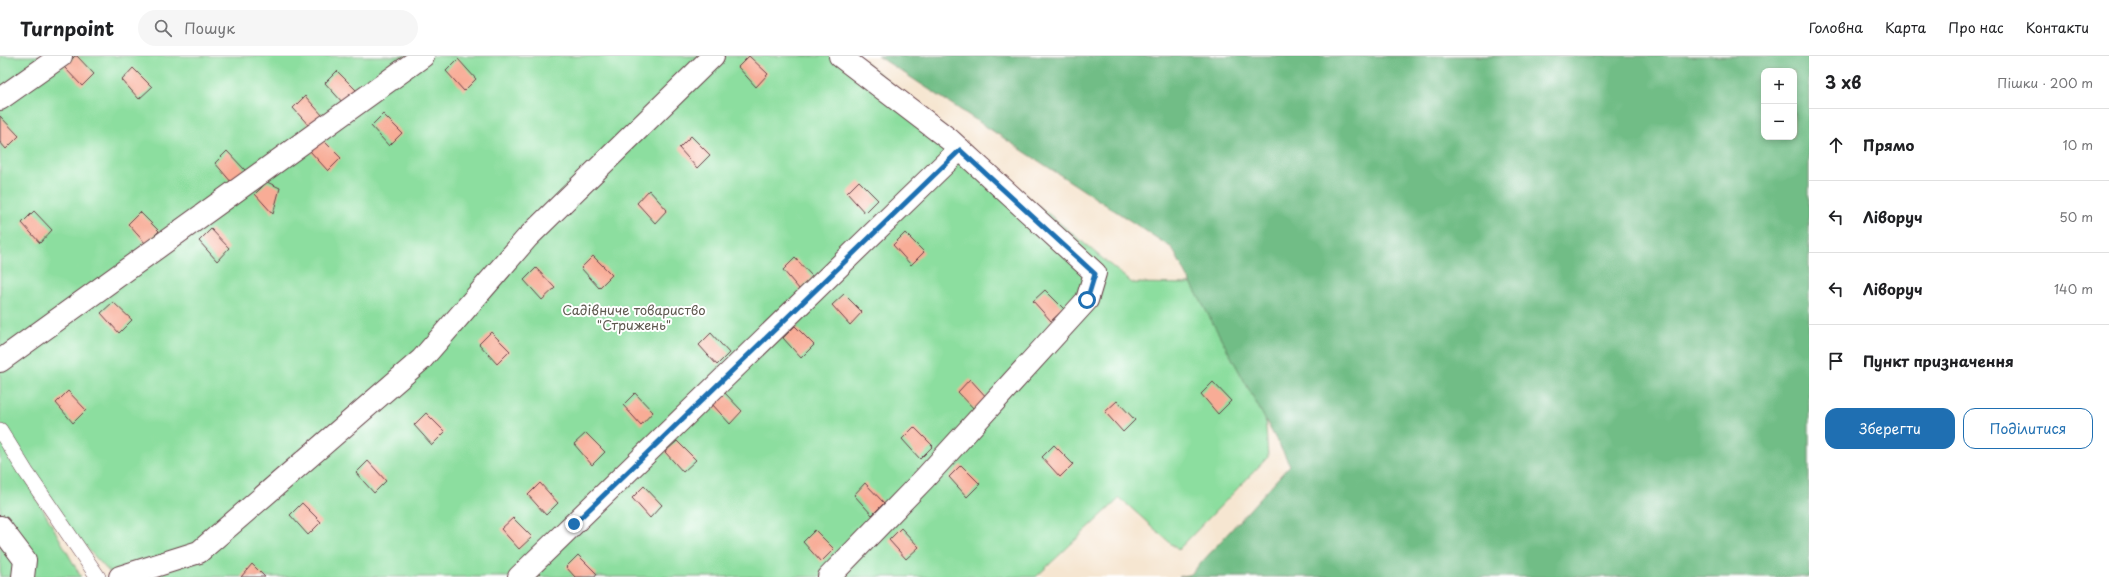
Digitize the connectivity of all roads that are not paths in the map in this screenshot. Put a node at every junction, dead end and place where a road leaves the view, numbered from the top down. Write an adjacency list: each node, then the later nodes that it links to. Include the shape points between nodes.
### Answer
1 (61, 56): 5 (street)
2 (423, 56): 7 (street)
3 (713, 56): 12 (street, via 528,238 422,359 199,552)
4 (840, 56): 6 (street)
5 (0, 99)
6 (960, 150): 13 (street); 14 (street, via 1095,274 1087,300 924,479)
7 (0, 361)
8 (0, 430): 11 (lane)
9 (0, 527): 10 (street, via 25,560)
10 (23, 577)
11 (98, 577)
12 (120, 577)
13 (519, 577)
14 (829, 577)

